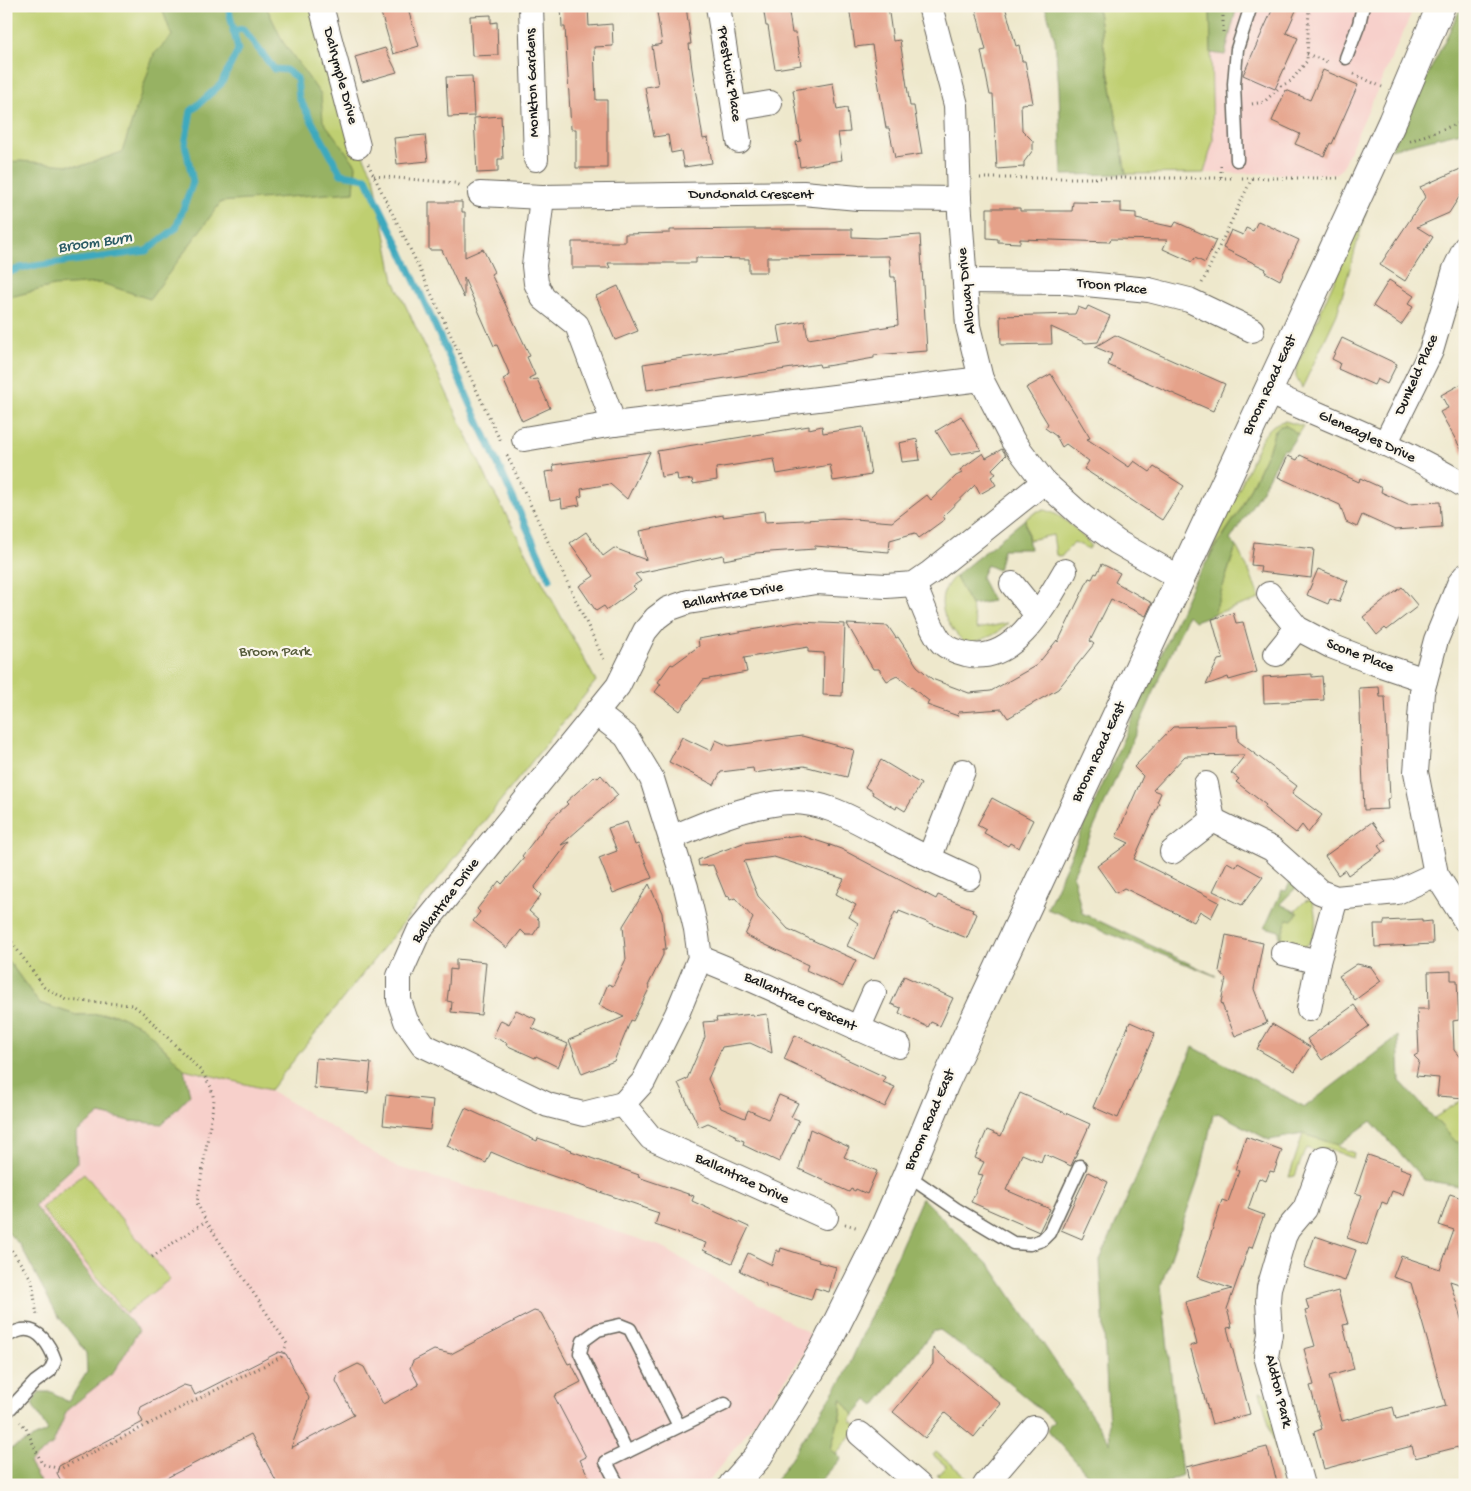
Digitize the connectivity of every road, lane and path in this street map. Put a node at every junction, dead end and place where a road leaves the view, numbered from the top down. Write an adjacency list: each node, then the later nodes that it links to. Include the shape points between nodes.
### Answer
1 (321, 6): 15 (street, Dalrymple Drive)
2 (531, 6): 16 (street, Monkton Gardens)
3 (718, 6): 12 (street, Prestwick Place)
4 (930, 6): 21 (street, Alloway Drive, via 956,105)
5 (1251, 6): 11 (lane, via 1237,48)
6 (1309, 6): 11 (path, via 1307,61 1291,81 1264,102)
7 (1363, 6): 9 (lane)
8 (1441, 6): 18 (street, Broom Road East)
9 (1346, 58)
10 (770, 103): 12 (street)
11 (1235, 106): 17 (lane)
12 (734, 109): 14 (street, Prestwick Place)
13 (1465, 121): 18 (path)
14 (739, 141)
15 (358, 146): 19 (path)
16 (536, 159)
17 (1237, 160)
18 (1371, 166): 20 (path); 29 (street, Broom Road East)
19 (374, 176): 22 (path, via 455,183); 31 (path)
20 (1252, 178): 21 (path); 26 (path)
21 (959, 189): 23 (street, Dundonald Crescent, via 858,198 803,193); 25 (street, Alloway Drive)
22 (480, 194): 23 (street, Dundonald Crescent)
23 (542, 197): 30 (street, via 534,266 536,283 543,298 577,325)
24 (1465, 248): 33 (street, Dunkeld Place, via 1455,269 1431,351)
25 (965, 281): 26 (street, Troon Place, via 1064,282 1149,290); 28 (street, Alloway Drive, via 968,326)
26 (1193, 302): 27 (street, Troon Place)
27 (1252, 330)
28 (981, 379): 30 (street); 34 (street, Alloway Drive, via 1013,441)
29 (1267, 392): 33 (street, Gleneagles Drive); 38 (street, Broom Road East)
30 (614, 424): 32 (street)
31 (500, 440)
32 (514, 444): 46 (path)
33 (1385, 444): 35 (street, Gleneagles Drive)
34 (1044, 482): 38 (street, Alloway Drive, via 1117,542); 39 (street)
35 (1465, 486)
36 (1065, 571): 42 (street)
37 (1465, 576): 45 (street, via 1436,640)
38 (1180, 578): 69 (street, Broom Road East, via 945,1083)
39 (914, 584): 42 (street, via 941,642 954,651 969,655 988,654 1010,645); 46 (street, Ballantrae Drive, via 876,586 816,582 688,602 668,609 645,631)
40 (1012, 584): 42 (street)
41 (1269, 594): 43 (street, Scone Place)
42 (1037, 616)
43 (1298, 628): 44 (street); 45 (street, Scone Place, via 1332,646)
44 (1276, 654)
45 (1425, 680): 54 (street, via 1416,772)
46 (618, 686): 47 (street, Ballantrae Drive)
47 (596, 713): 51 (street, via 626,736 652,779); 66 (street, Ballantrae Drive, via 419,932 399,976 399,1000 406,1021 423,1045 548,1105 583,1114)
48 (963, 771): 53 (street)
49 (1206, 784): 50 (street)
50 (1213, 820): 52 (street); 56 (street, via 1272,849 1320,892)
51 (671, 838): 53 (street, via 722,816 780,802 811,804 842,813); 60 (street, via 686,887)
52 (1172, 852)
53 (929, 859): 55 (street)
54 (1436, 874): 56 (street, via 1397,892); 57 (street)
55 (968, 877)
56 (1336, 898): 61 (street)
57 (1465, 920)
58 (6, 934): 71 (path, via 44,986 67,1000 133,1005 201,1071 211,1087 214,1100 197,1203)
59 (1283, 953): 61 (street)
60 (700, 958): 64 (street, Ballantrae Crescent); 66 (street, via 642,1082)
61 (1318, 962): 63 (street)
62 (874, 993): 64 (street)
63 (1309, 1009)
64 (858, 1029): 65 (street, Ballantrae Crescent)
65 (899, 1046)
66 (623, 1104): 70 (street, Ballantrae Drive, via 651,1138)
67 (1324, 1158): 87 (street, Aldton Park, via 1305,1209 1284,1237 1268,1301 1270,1334 1266,1356)
68 (1080, 1166): 69 (lane, via 1049,1233 1042,1240 1030,1244 1013,1243)
69 (907, 1175): 72 (street, Broom Road East)
70 (826, 1218): 72 (path)
71 (206, 1221): 74 (path); 78 (path, via 287,1344 281,1357 60,1469 42,1464 26,1428)
72 (881, 1235): 84 (street, Broom Road East, via 824,1349 757,1458)
73 (6, 1242): 75 (path, via 32,1280)
74 (152, 1257)
75 (39, 1334): 76 (lane, via 23,1329); 78 (lane, via 50,1346 55,1360 50,1371)
76 (6, 1336)
77 (725, 1404): 79 (lane)
78 (8, 1411)
79 (679, 1426): 82 (lane); 82 (lane, via 630,1330 620,1325 598,1330 583,1342 580,1352)
80 (1034, 1428): 86 (street)
81 (860, 1434): 85 (street)
82 (627, 1452): 83 (lane, via 606,1462)
83 (618, 1485)
84 (734, 1485)
85 (919, 1485)
86 (985, 1485)
87 (1302, 1485)

